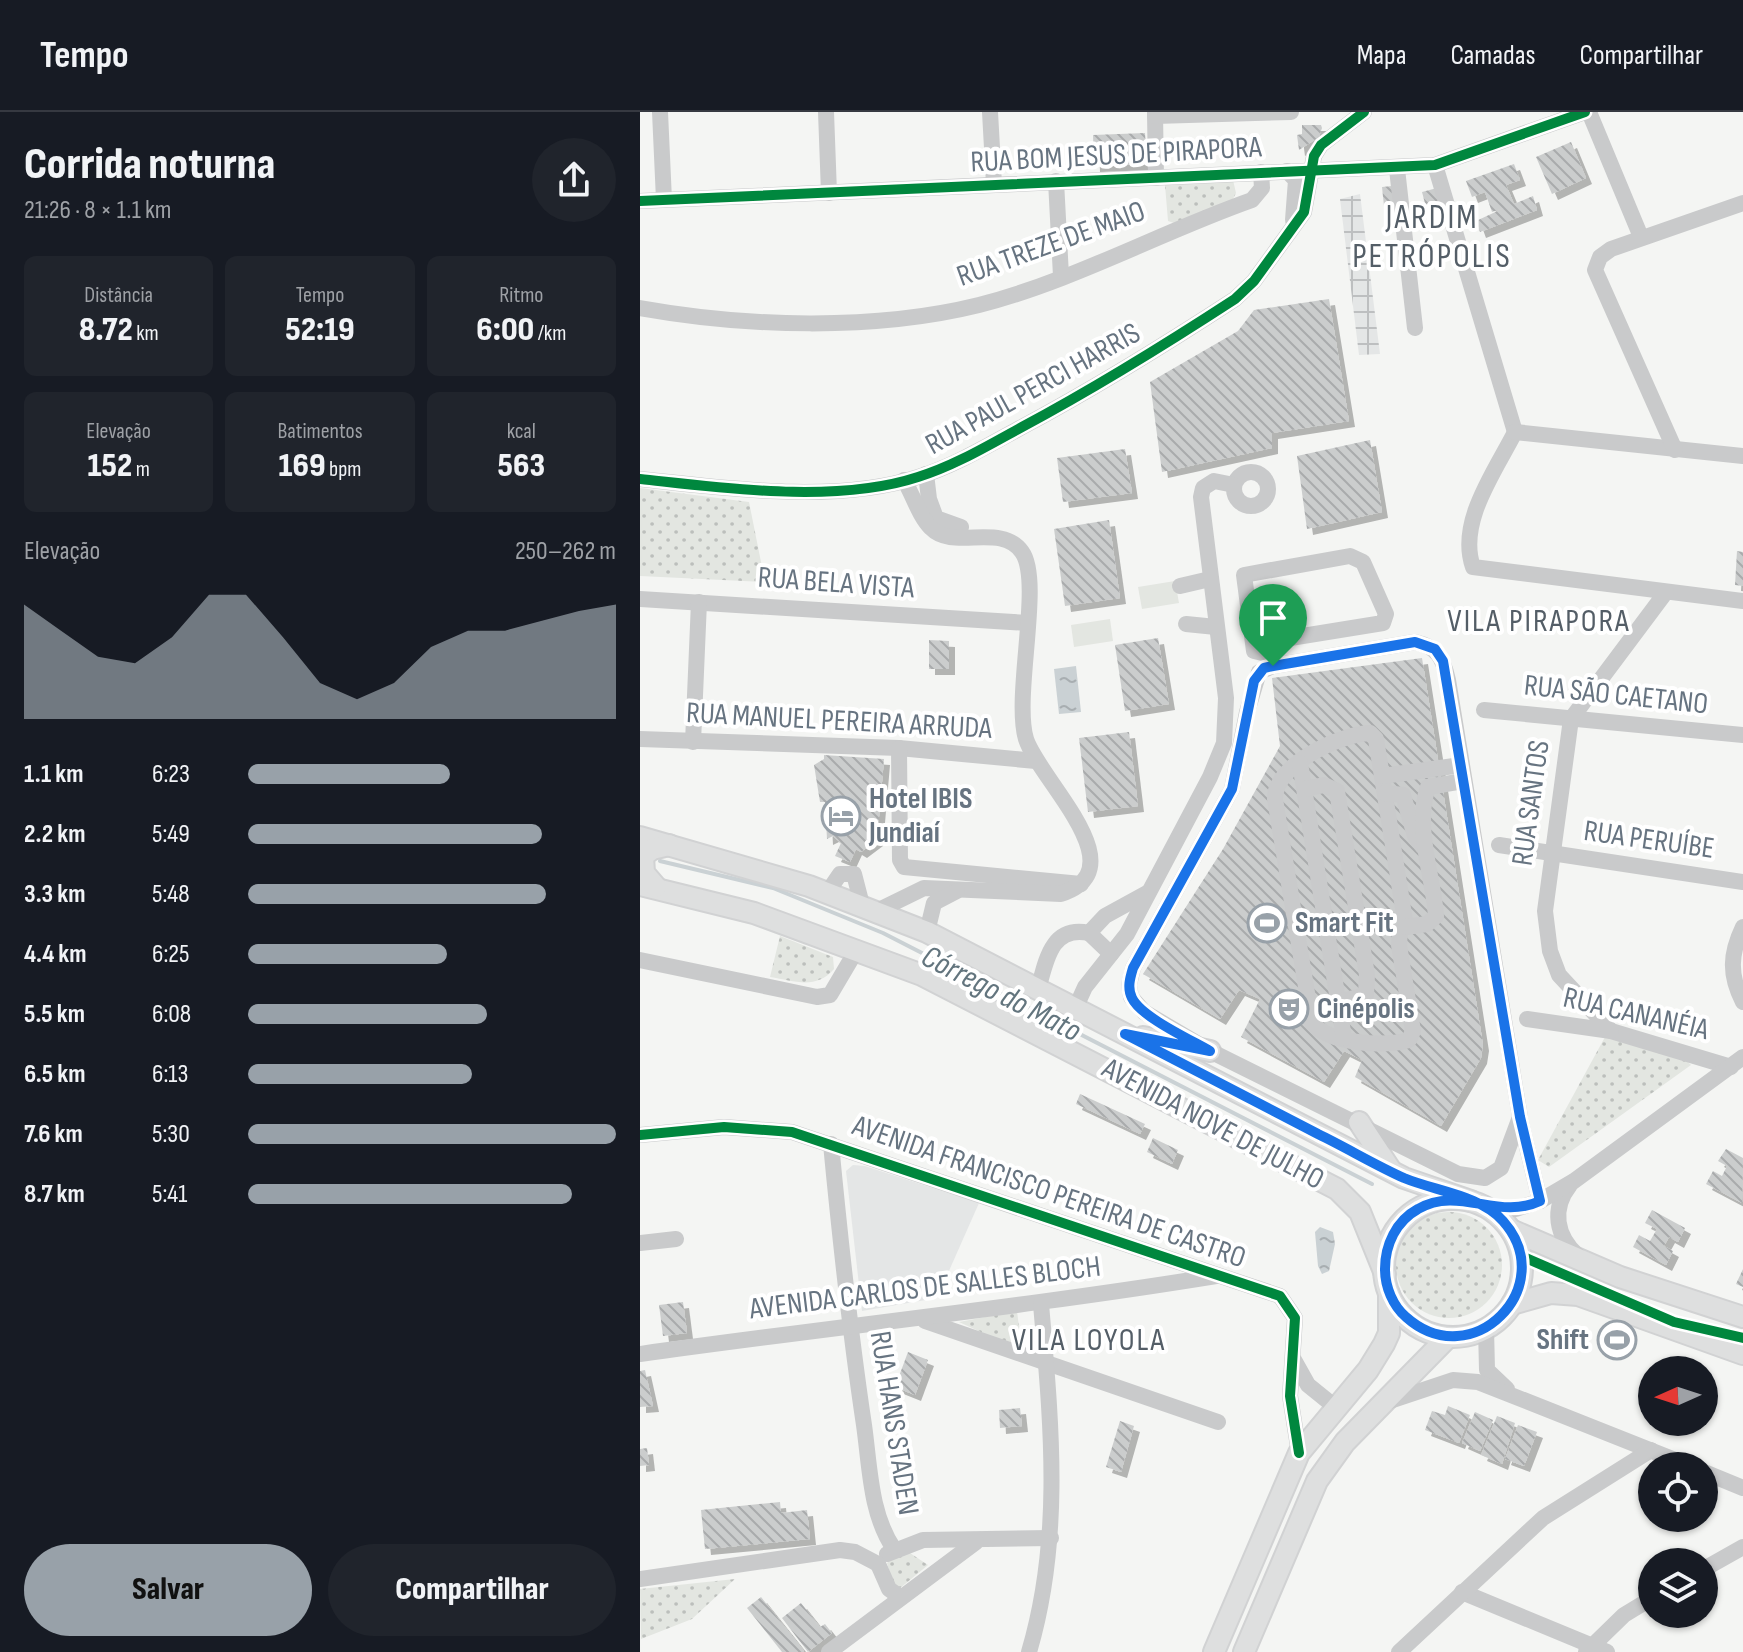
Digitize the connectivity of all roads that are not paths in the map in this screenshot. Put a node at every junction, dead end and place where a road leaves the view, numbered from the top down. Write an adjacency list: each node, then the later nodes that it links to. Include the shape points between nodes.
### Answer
1 (660, 112): 17 (street)
2 (826, 112): 16 (street)
3 (990, 112): 15 (street)
4 (1291, 112): 7 (street)
5 (1364, 112): 11 (street, via 1321,145)
6 (1587, 112): 8 (street, RUA BOM JESUS DE PIRAPORA); 21 (street)
7 (1155, 114): 13 (street)
8 (1435, 165): 9 (street, RUA BOM JESUS DE PIRAPORA); 25 (street)
9 (1397, 169): 11 (street, RUA BOM JESUS DE PIRAPORA); 24 (street)
10 (1287, 171): 11 (street, RUA BOM JESUS DE PIRAPORA); 12 (street, RUA BOM JESUS DE PIRAPORA); 20 (street, RUA PAUL PERCI HARRIS, via 1296,180)
11 (1310, 171): 20 (street, RUA PAUL PERCI HARRIS, via 1304,212)
12 (1261, 172): 13 (street, RUA BOM JESUS DE PIRAPORA); 22 (street, RUA TREZE DE MAIO, via 1262,188 1252,200)
13 (1156, 178): 14 (street, RUA BOM JESUS DE PIRAPORA)
14 (1056, 181): 15 (street, RUA BOM JESUS DE PIRAPORA); 22 (street)
15 (994, 184): 16 (street, RUA BOM JESUS DE PIRAPORA)
16 (829, 193): 17 (street, RUA BOM JESUS DE PIRAPORA)
17 (664, 200): 18 (street, RUA BOM JESUS DE PIRAPORA)
18 (640, 201)
19 (1743, 203): 21 (street)
20 (1292, 226): 28 (street, RUA PAUL PERCI HARRIS, via 1235,299 1085,393)
21 (1641, 237): 26 (street, via 1611,249 1595,270)
22 (1061, 276): 23 (street, RUA TREZE DE MAIO, via 979,305 879,319 745,321)
23 (640, 308)
24 (1415, 328)
25 (1515, 432): 26 (street); 34 (street, via 1471,524 1473,567)
26 (1675, 450): 27 (street)
27 (1743, 456)
28 (926, 474): 30 (street, RUA PAUL PERCI HARRIS); 39 (street, via 929,499 944,524 999,528 1026,541 1035,562 1036,584)
29 (640, 479): 30 (street, RUA PAUL PERCI HARRIS, via 814,490)
30 (904, 480): 39 (street, via 938,533 1008,541 1023,552)
31 (1234, 485): 32 (street, via 1214,481 1203,488)
32 (1210, 579): 33 (street); 41 (street)
33 (1180, 586)
34 (1666, 592): 36 (street); 44 (street, RUA SANTOS)
35 (640, 599): 37 (street, RUA BELA VISTA)
36 (1743, 601)
37 (699, 602): 39 (street, RUA BELA VISTA); 47 (street)
38 (1272, 622): 42 (street)
39 (1028, 623): 49 (street, via 1022,712)
40 (1186, 624): 41 (street)
41 (1216, 627): 63 (street, via 1227,710 1224,743)
42 (1274, 654): 42 (street, via 1254,651 1244,575 1350,556 1363,562 1386,614 1383,623); 51 (street, via 1415,642 1435,649 1448,680); 80 (street, via 1254,681 1232,789 1133,968 1129,985 1131,997 1144,1012)
43 (1484, 710): 44 (street, RUA SÃO CAETANO)
44 (1571, 719): 45 (street, RUA SÃO CAETANO); 58 (street, RUA SANTOS)
45 (1743, 735)
46 (640, 739): 47 (street, RUA MANUEL PEREIRA ARRUDA)
47 (693, 742): 48 (street, RUA MANUEL PEREIRA ARRUDA)
48 (899, 748): 49 (street, RUA MANUEL PEREIRA ARRUDA); 60 (street, via 902,865 913,871)
49 (1036, 761): 60 (street, via 1088,841 1091,865)
50 (1300, 763): 52 (street, via 1332,741 1370,733 1376,739); 53 (street); 79 (street, via 1278,782 1275,799 1309,1013 1319,1031)
51 (1462, 773): 52 (street); 57 (street, via 1428,787 1423,800); 82 (street)
52 (1384, 784): 57 (street, via 1403,795 1415,836); 65 (street)
53 (1305, 789): 73 (street); 73 (street, via 1332,787 1341,814 1368,990 1361,998)
54 (640, 837): 55 (main road, AVENIDA NOVE DE JULHO)
55 (673, 845): 61 (main road, via 643,856); 64 (main road, AVENIDA NOVE DE JULHO)
56 (1499, 845): 58 (street, RUA PERUÍBE)
57 (1426, 852): 65 (street, via 1436,916 1427,924)
58 (1553, 854): 59 (street, RUA PERUÍBE); 77 (street, RUA SANTOS, via 1545,911 1550,951 1572,993)
59 (1743, 882)
60 (1081, 884): 62 (street, via 1051,895)
61 (648, 886): 69 (main road, AVENIDA NOVE DE JULHO, via 754,913)
62 (957, 891): 64 (street, via 924,888); 67 (street, via 934,903)
63 (1147, 893): 68 (street, via 1105,916); 70 (street)
64 (870, 908): 67 (main road, AVENIDA NOVE DE JULHO)
65 (1406, 927): 79 (street, via 1399,936 1412,1036 1385,1043)
66 (1743, 927): 74 (street, via 1731,957)
67 (927, 932): 72 (main road, AVENIDA NOVE DE JULHO)
68 (1089, 933): 70 (street); 72 (street, via 1066,932 1057,938)
69 (856, 951): 71 (street, via 830,995 817,997); 95 (main road, AVENIDA NOVE DE JULHO, via 922,975 1337,1189 1360,1212)
70 (1111, 954): 75 (street)
71 (640, 960)
72 (1038, 990): 75 (main road, AVENIDA NOVE DE JULHO)
73 (1338, 1002): 79 (street)
74 (1743, 1002)
75 (1075, 1009): 78 (main road, AVENIDA NOVE DE JULHO)
76 (1527, 1019): 77 (street, RUA CANANÉIA)
77 (1611, 1031): 81 (street, RUA CANANÉIA)
78 (1125, 1034): 80 (main road); 86 (main road, AVENIDA NOVE DE JULHO)
79 (1344, 1038)
80 (1210, 1051): 83 (street)
81 (1737, 1062): 87 (street)
82 (1520, 1117): 83 (street, via 1501,1168 1485,1178 1458,1174); 88 (street)
83 (1359, 1122): 86 (main road)
84 (640, 1135): 85 (street, AVENIDA FRANCISCO PEREIRA DE CASTRO, via 757,1128)
85 (831, 1144): 94 (street, AVENIDA FRANCISCO PEREIRA DE CASTRO); 100 (street, RUA HANS STADEN)
86 (1392, 1172): 89 (main road, AVENIDA NOVE DE JULHO)
87 (1574, 1181): 88 (street); 93 (street, via 1563,1195 1558,1220 1562,1238)
88 (1540, 1201): 89 (street, via 1516,1209)
89 (1479, 1204): 90 (main road); 95 (main road, via 1434,1201 1402,1221 1388,1246)
90 (1511, 1230): 93 (main road); 97 (main road, via 1522,1273)
91 (676, 1239): 92 (street)
92 (640, 1243)
93 (1583, 1261): 98 (main road)
94 (1216, 1276): 96 (street, AVENIDA CARLOS DE SALLES BLOCH); 105 (street, AVENIDA FRANCISCO PEREIRA DE CASTRO, via 1280,1296 1290,1306 1295,1318)
95 (1387, 1284): 102 (main road, via 1399,1311 1413,1324); 109 (main road, via 1389,1333 1368,1370)
96 (1041, 1304): 99 (street, AVENIDA CARLOS DE SALLES BLOCH); 106 (street)
97 (1512, 1304): 101 (main road); 104 (main road, via 1542,1295 1578,1295)
98 (1743, 1317)
99 (920, 1319): 100 (street, AVENIDA CARLOS DE SALLES BLOCH); 106 (street)
100 (849, 1325): 103 (street, AVENIDA CARLOS DE SALLES BLOCH); 120 (street, RUA HANS STADEN, via 878,1520)
101 (1486, 1328): 102 (main road); 107 (street, via 1487,1370)
102 (1448, 1337): 108 (main road)
103 (640, 1354)
104 (1743, 1354)
105 (1294, 1358): 109 (street, via 1308,1385); 113 (street, AVENIDA FRANCISCO PEREIRA DE CASTRO, via 1290,1396)
106 (1046, 1364): 110 (street); 116 (street, via 1054,1487)
107 (1514, 1395): 108 (street, via 1478,1382 1453,1380); 111 (street)
108 (1387, 1402): 132 (main road, via 1345,1442 1317,1481)
109 (1334, 1406): 113 (main road)
110 (1218, 1422)
111 (1651, 1450): 112 (street); 125 (street, via 1543,1518)
112 (1656, 1452)
113 (1299, 1453): 131 (main road)
114 (1718, 1478): 115 (street)
115 (1743, 1488)
116 (1051, 1538): 118 (street); 130 (street, via 1041,1611)
117 (923, 1540): 118 (street); 120 (street); 123 (street, RUA HANS STADEN)
118 (976, 1542): 123 (street)
119 (1743, 1547): 121 (street)
120 (894, 1549): 122 (street, RUA HANS STADEN)
121 (1718, 1561)
122 (878, 1564): 124 (street, via 840,1550); 126 (street, via 889,1589)
123 (934, 1573): 126 (street)
124 (640, 1579)
125 (1462, 1592): 128 (street); 133 (street)
126 (900, 1597): 129 (street)
127 (1638, 1606): 128 (street)
128 (1595, 1650)
129 (829, 1652)
130 (1029, 1652)
131 (1214, 1652)
132 (1244, 1652)
133 (1399, 1652)

